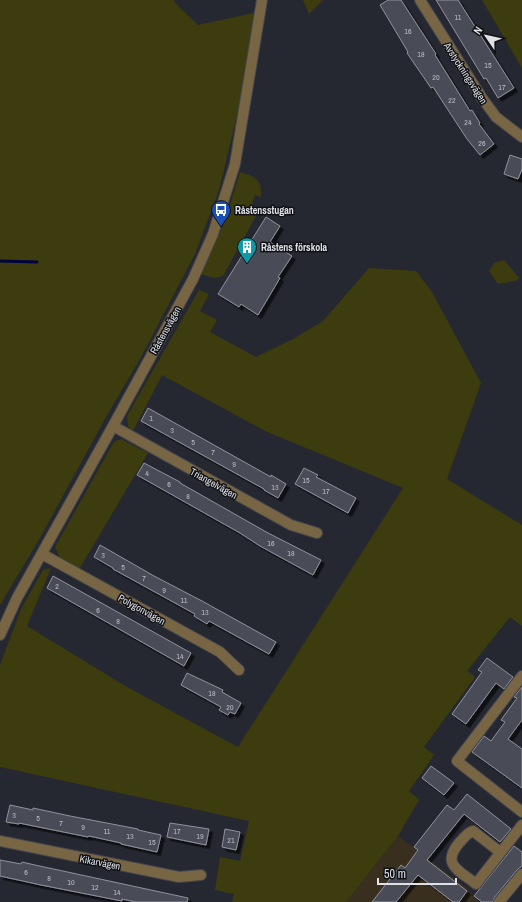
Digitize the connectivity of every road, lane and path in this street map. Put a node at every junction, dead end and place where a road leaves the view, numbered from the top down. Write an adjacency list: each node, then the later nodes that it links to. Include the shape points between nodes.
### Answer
1 (262, 0): 4 (street, Råstensvägen, via 235,164 213,234 193,279)
2 (420, 0): 3 (street, Avstyckningsvägen, via 496,117)
3 (522, 137)
4 (113, 426): 5 (street, Triangelvägen, via 291,525); 6 (street, Råstensvägen)
5 (317, 533)
6 (42, 554): 7 (street, Råstensvägen); 8 (street, Polygonvägen, via 220,652)
7 (0, 635)
8 (239, 670)
9 (522, 676): 10 (street, via 457,761)
10 (522, 812)
11 (522, 825): 13 (street)
12 (0, 842): 15 (street, Kikarvägen, via 179,877)
13 (500, 852): 13 (street, via 476,884 452,865 450,859 453,851 468,833 473,831)
14 (522, 874): 16 (street)
15 (201, 875)
16 (499, 902)

